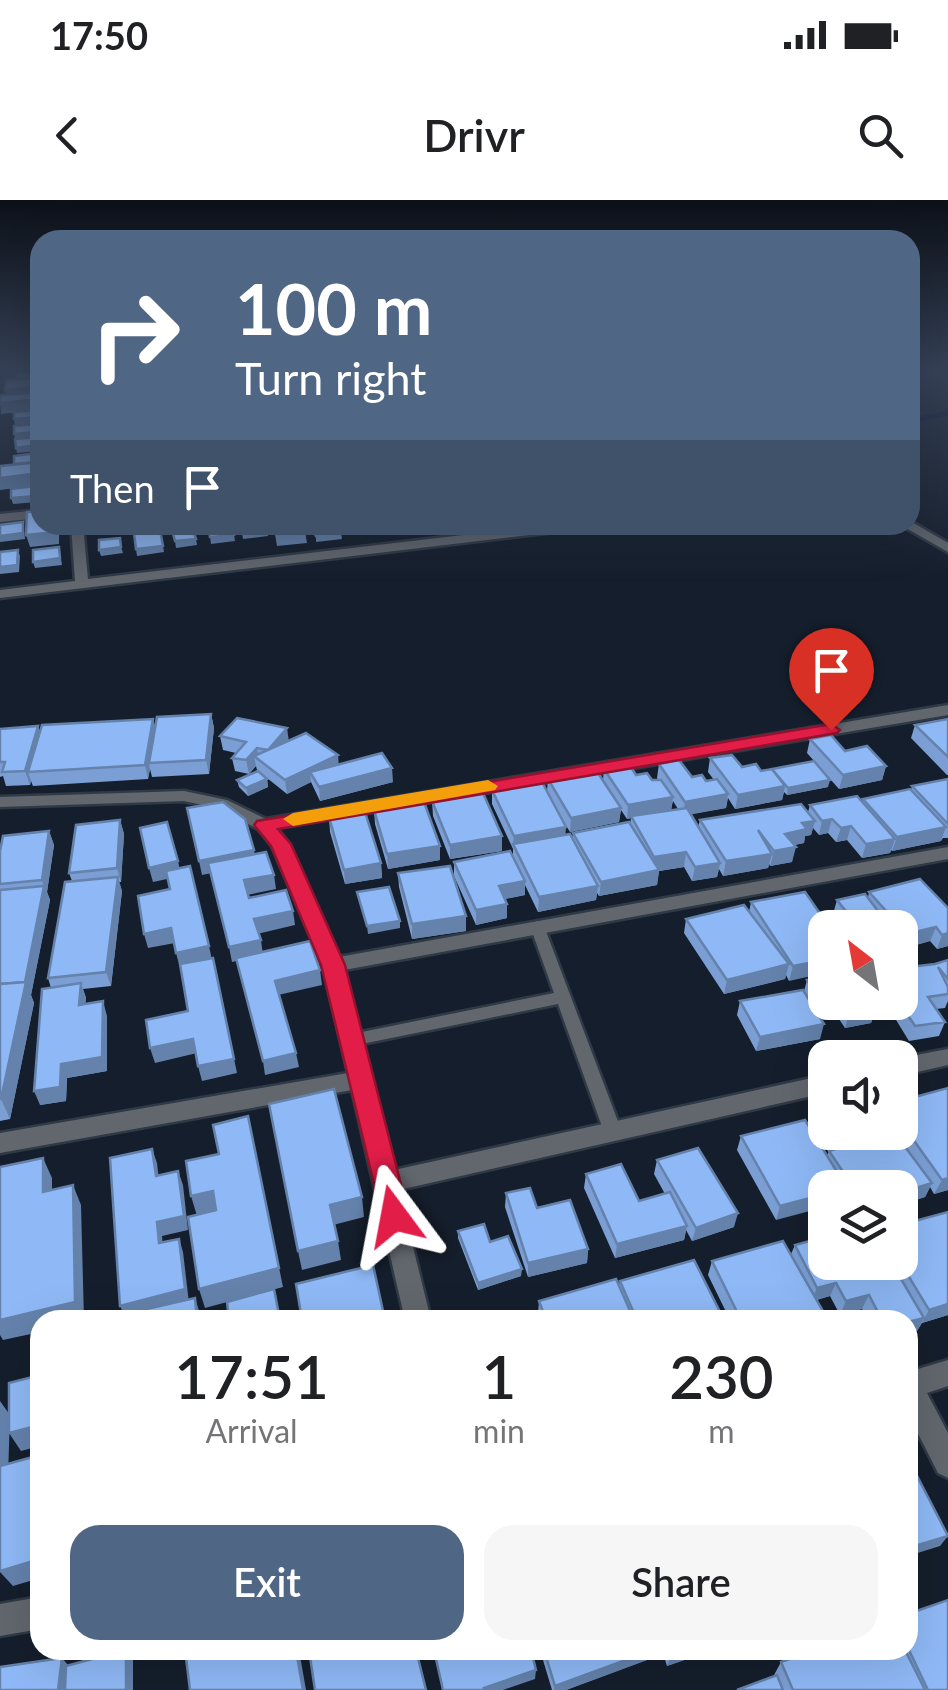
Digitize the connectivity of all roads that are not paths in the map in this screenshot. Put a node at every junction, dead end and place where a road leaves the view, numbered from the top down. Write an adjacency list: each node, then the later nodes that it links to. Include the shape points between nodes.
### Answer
1 (30, 515): 2 (street)
2 (0, 518)
3 (920, 531): 6 (street)
4 (78, 535): 7 (street)
5 (496, 535): 7 (street)
6 (948, 548)
7 (82, 585): 8 (street)
8 (0, 594)
9 (948, 710): 11 (street)
10 (0, 802): 11 (street, via 184,796 222,804)
11 (264, 825): 14 (street, via 280,844)
12 (948, 853): 13 (street)
13 (537, 926): 14 (street); 15 (lane)
14 (333, 965): 16 (street)
15 (560, 998): 16 (lane); 21 (lane)
16 (352, 1040): 19 (street)
17 (948, 1057): 18 (street)
18 (918, 1064)
19 (359, 1080): 22 (street); 23 (street)
20 (808, 1088): 21 (street)
21 (612, 1132): 23 (street)
22 (0, 1143)
23 (387, 1182): 24 (street)
24 (416, 1310)
25 (948, 1373): 26 (street)
26 (918, 1383)
27 (918, 1405): 28 (street)
28 (948, 1463)
29 (30, 1615): 30 (street)
30 (0, 1620)

